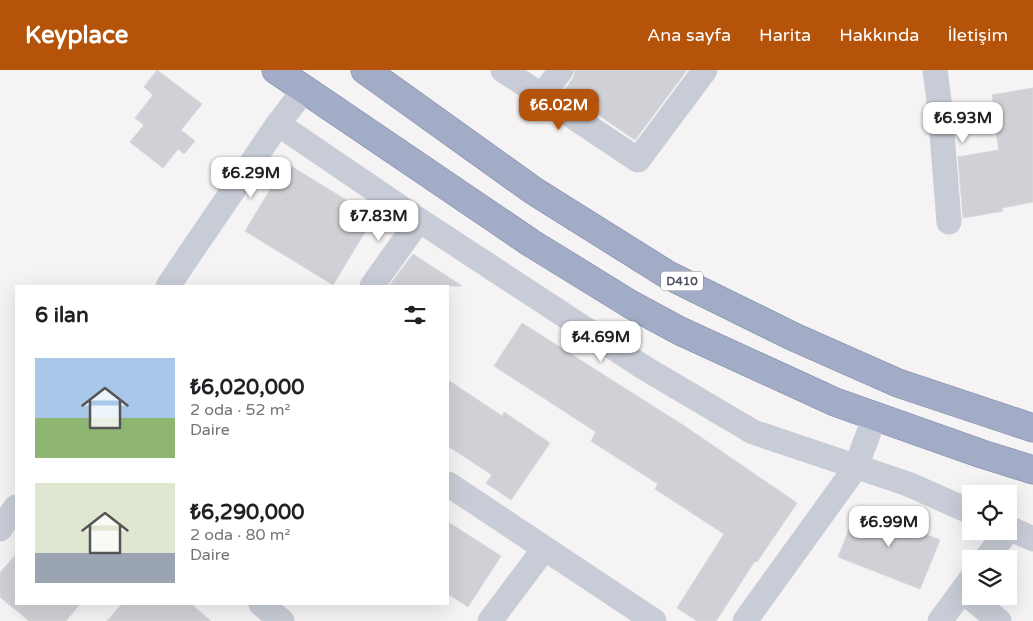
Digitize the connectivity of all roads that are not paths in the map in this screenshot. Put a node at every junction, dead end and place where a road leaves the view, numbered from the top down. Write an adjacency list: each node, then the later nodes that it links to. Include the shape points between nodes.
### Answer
1 (276, 70): 7 (highway)
2 (365, 70): 15 (highway, D410, via 534,191 668,275 794,337 898,383)
3 (503, 70): 8 (street)
4 (561, 70): 8 (street)
5 (705, 70): 8 (street, via 638,160)
6 (935, 70): 11 (street)
7 (304, 90): 9 (street); 14 (highway, via 531,243 630,304 680,331 835,402)
8 (542, 96)
9 (278, 124): 10 (street); 12 (street)
10 (419, 220): 13 (street); 16 (street, via 643,367 753,432)
11 (949, 222)
12 (169, 285)
13 (373, 285)
14 (875, 416): 16 (street); 17 (highway)
15 (1033, 428)
16 (856, 467): 20 (street, via 908,484); 31 (street)
17 (1033, 470)
18 (449, 485): 24 (street)
19 (15, 508): 21 (street)
20 (962, 508)
21 (0, 529)
22 (1017, 533): 23 (street)
23 (1033, 539)
24 (544, 549): 29 (street); 30 (street)
25 (962, 592): 32 (street)
26 (263, 605): 28 (street)
27 (985, 605): 33 (street)
28 (282, 621)
29 (490, 621)
30 (654, 621)
31 (745, 621)
32 (940, 621)
33 (999, 621)

